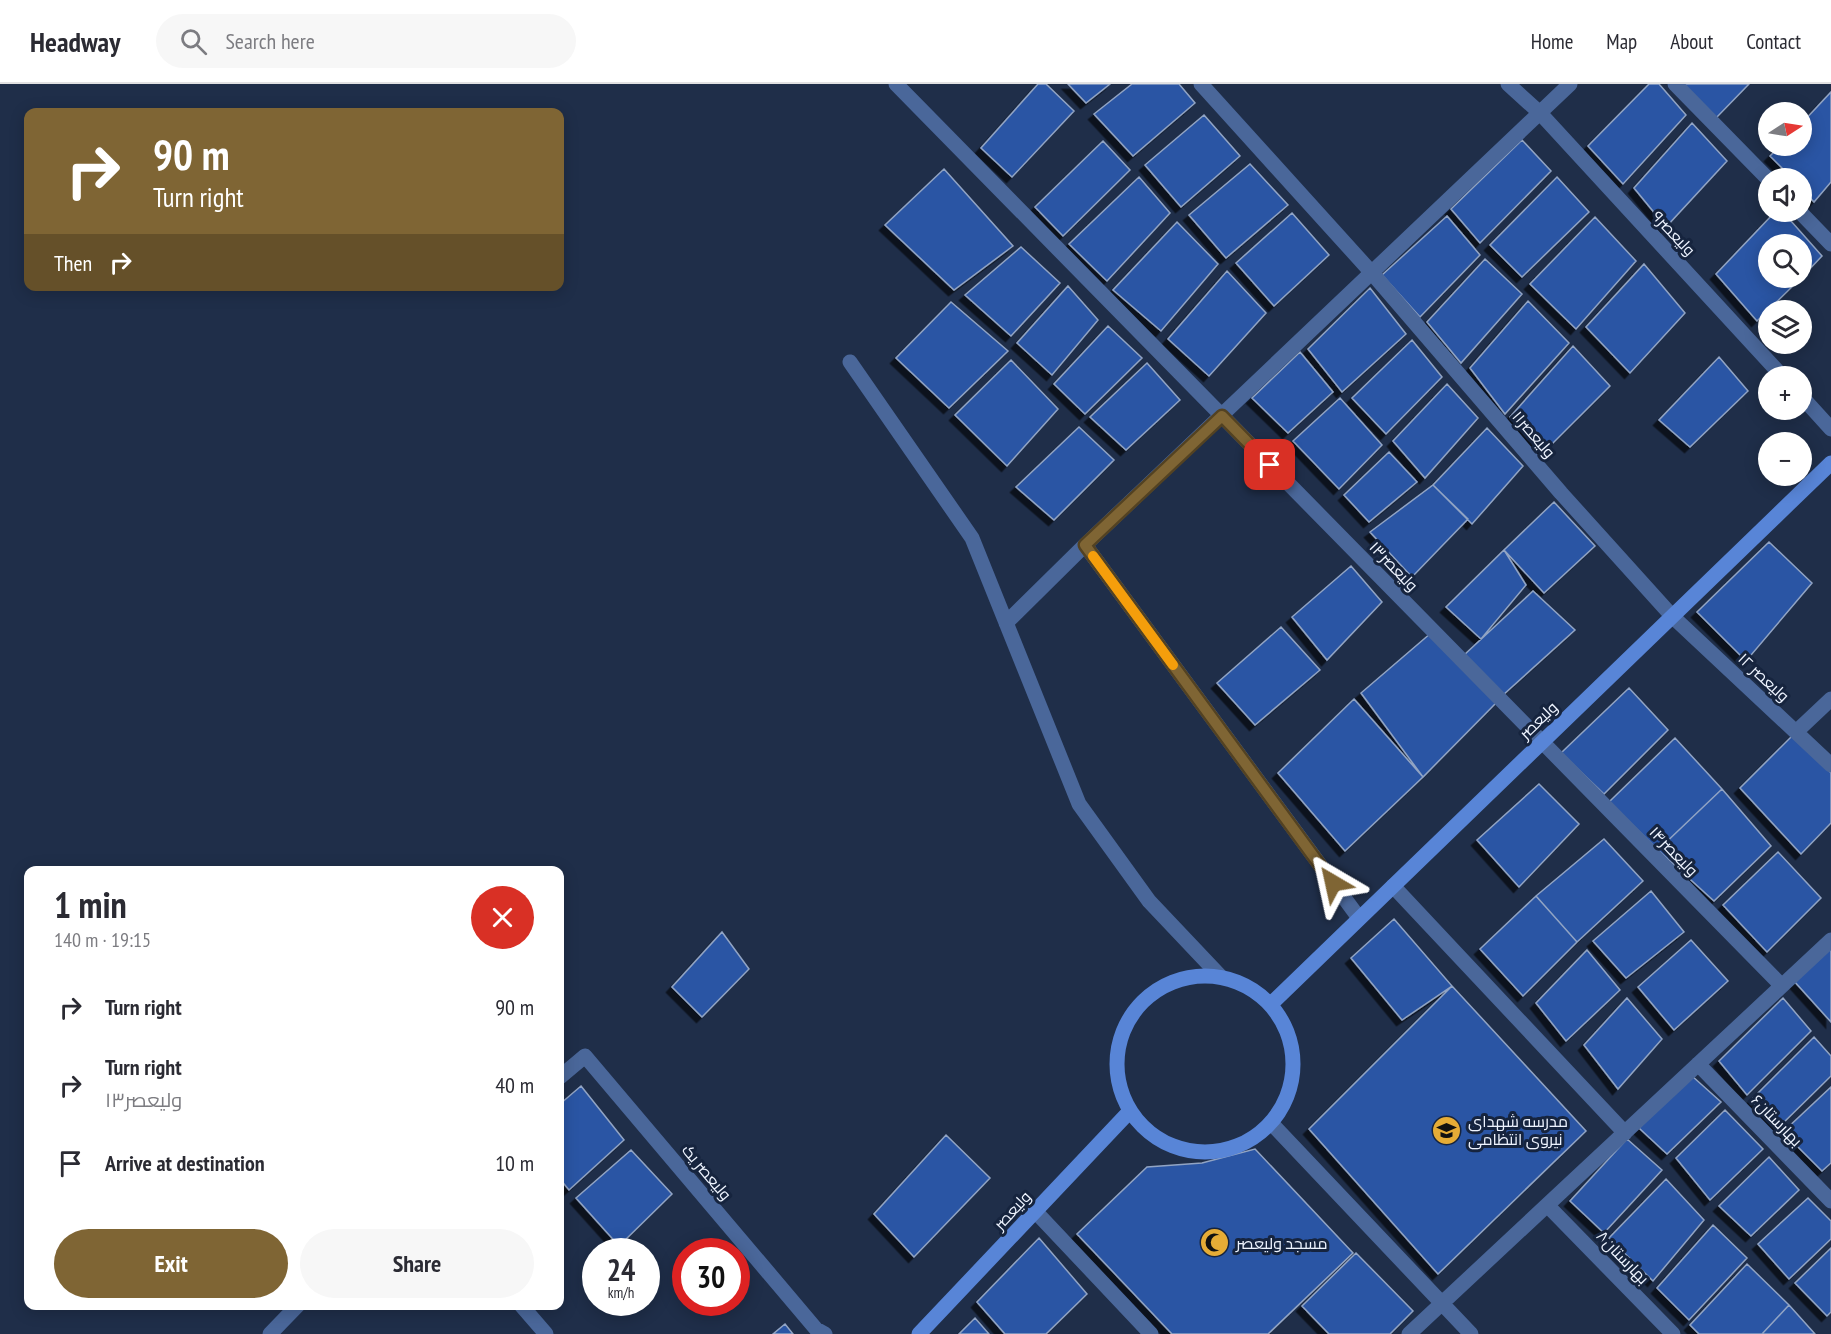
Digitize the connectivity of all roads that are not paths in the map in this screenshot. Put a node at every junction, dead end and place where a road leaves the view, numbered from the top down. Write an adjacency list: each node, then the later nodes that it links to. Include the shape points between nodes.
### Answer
1 (896, 84): 14 (street, ولیعصر۱۳)
2 (1201, 84): 10 (street, ولیعصر۱۱)
3 (1508, 84): 6 (street, ولیعصر۹)
4 (1570, 84): 6 (street)
5 (1675, 84): 7 (street)
6 (1540, 113): 10 (street); 12 (street, ولیعصر۹)
7 (1758, 169)
8 (1810, 222): 9 (street)
9 (1831, 244)
10 (1372, 273): 14 (street); 18 (street, ولیعصر۱۱)
11 (850, 362): 19 (street, via 972,538)
12 (1773, 366)
13 (1812, 408): 15 (street)
14 (1222, 416): 17 (street); 22 (street, ولیعصر۱۳)
15 (1831, 429)
16 (1831, 463): 18 (street, ولیعصر)
17 (1085, 545): 19 (street); 25 (street)
18 (1672, 616): 21 (street, ولیعصر ۱۲); 22 (street, ولیعصر)
19 (1006, 623): 27 (street, via 1079,804 1149,901)
20 (1831, 699): 21 (street)
21 (1797, 731): 23 (street, ولیعصر ۱۲)
22 (1542, 742): 24 (street, ولیعصر); 28 (street, ولیعصر۱۴)
23 (1831, 765)
24 (1393, 886): 25 (street, ولیعصر); 34 (street)
25 (1359, 918): 29 (street, ولیعصر)
26 (1831, 940): 28 (street)
27 (1220, 976): 29 (street, via 1247,986); 32 (street, via 1191,976 1164,985 1141,1002 1124,1026 1117,1055 1119,1084)
28 (1782, 986): 30 (street)
29 (1270, 1004): 33 (street, via 1285,1026 1292,1051 1293,1077 1285,1101)
30 (1698, 1064): 34 (street); 35 (street, بهارستان۶)
31 (564, 1074): 43 (street, ولیعصر یک, via 585,1056 816,1329)
32 (1130, 1110): 33 (street, via 1148,1131 1170,1146 1197,1152 1224,1150 1250,1140); 37 (street, ولیعصر)
33 (1271, 1123): 38 (street)
34 (1625, 1133): 36 (street)
35 (1831, 1201)
36 (1547, 1205): 38 (street); 48 (street, بهارستان۸)
37 (1035, 1211): 44 (street, ولیعصر); 45 (street)
38 (1442, 1303): 46 (street); 47 (street)
39 (293, 1310): 41 (street)
40 (525, 1310): 42 (street)
41 (270, 1334)
42 (546, 1334)
43 (825, 1334)
44 (919, 1334)
45 (1151, 1334)
46 (1409, 1334)
47 (1471, 1334)
48 (1673, 1334)

